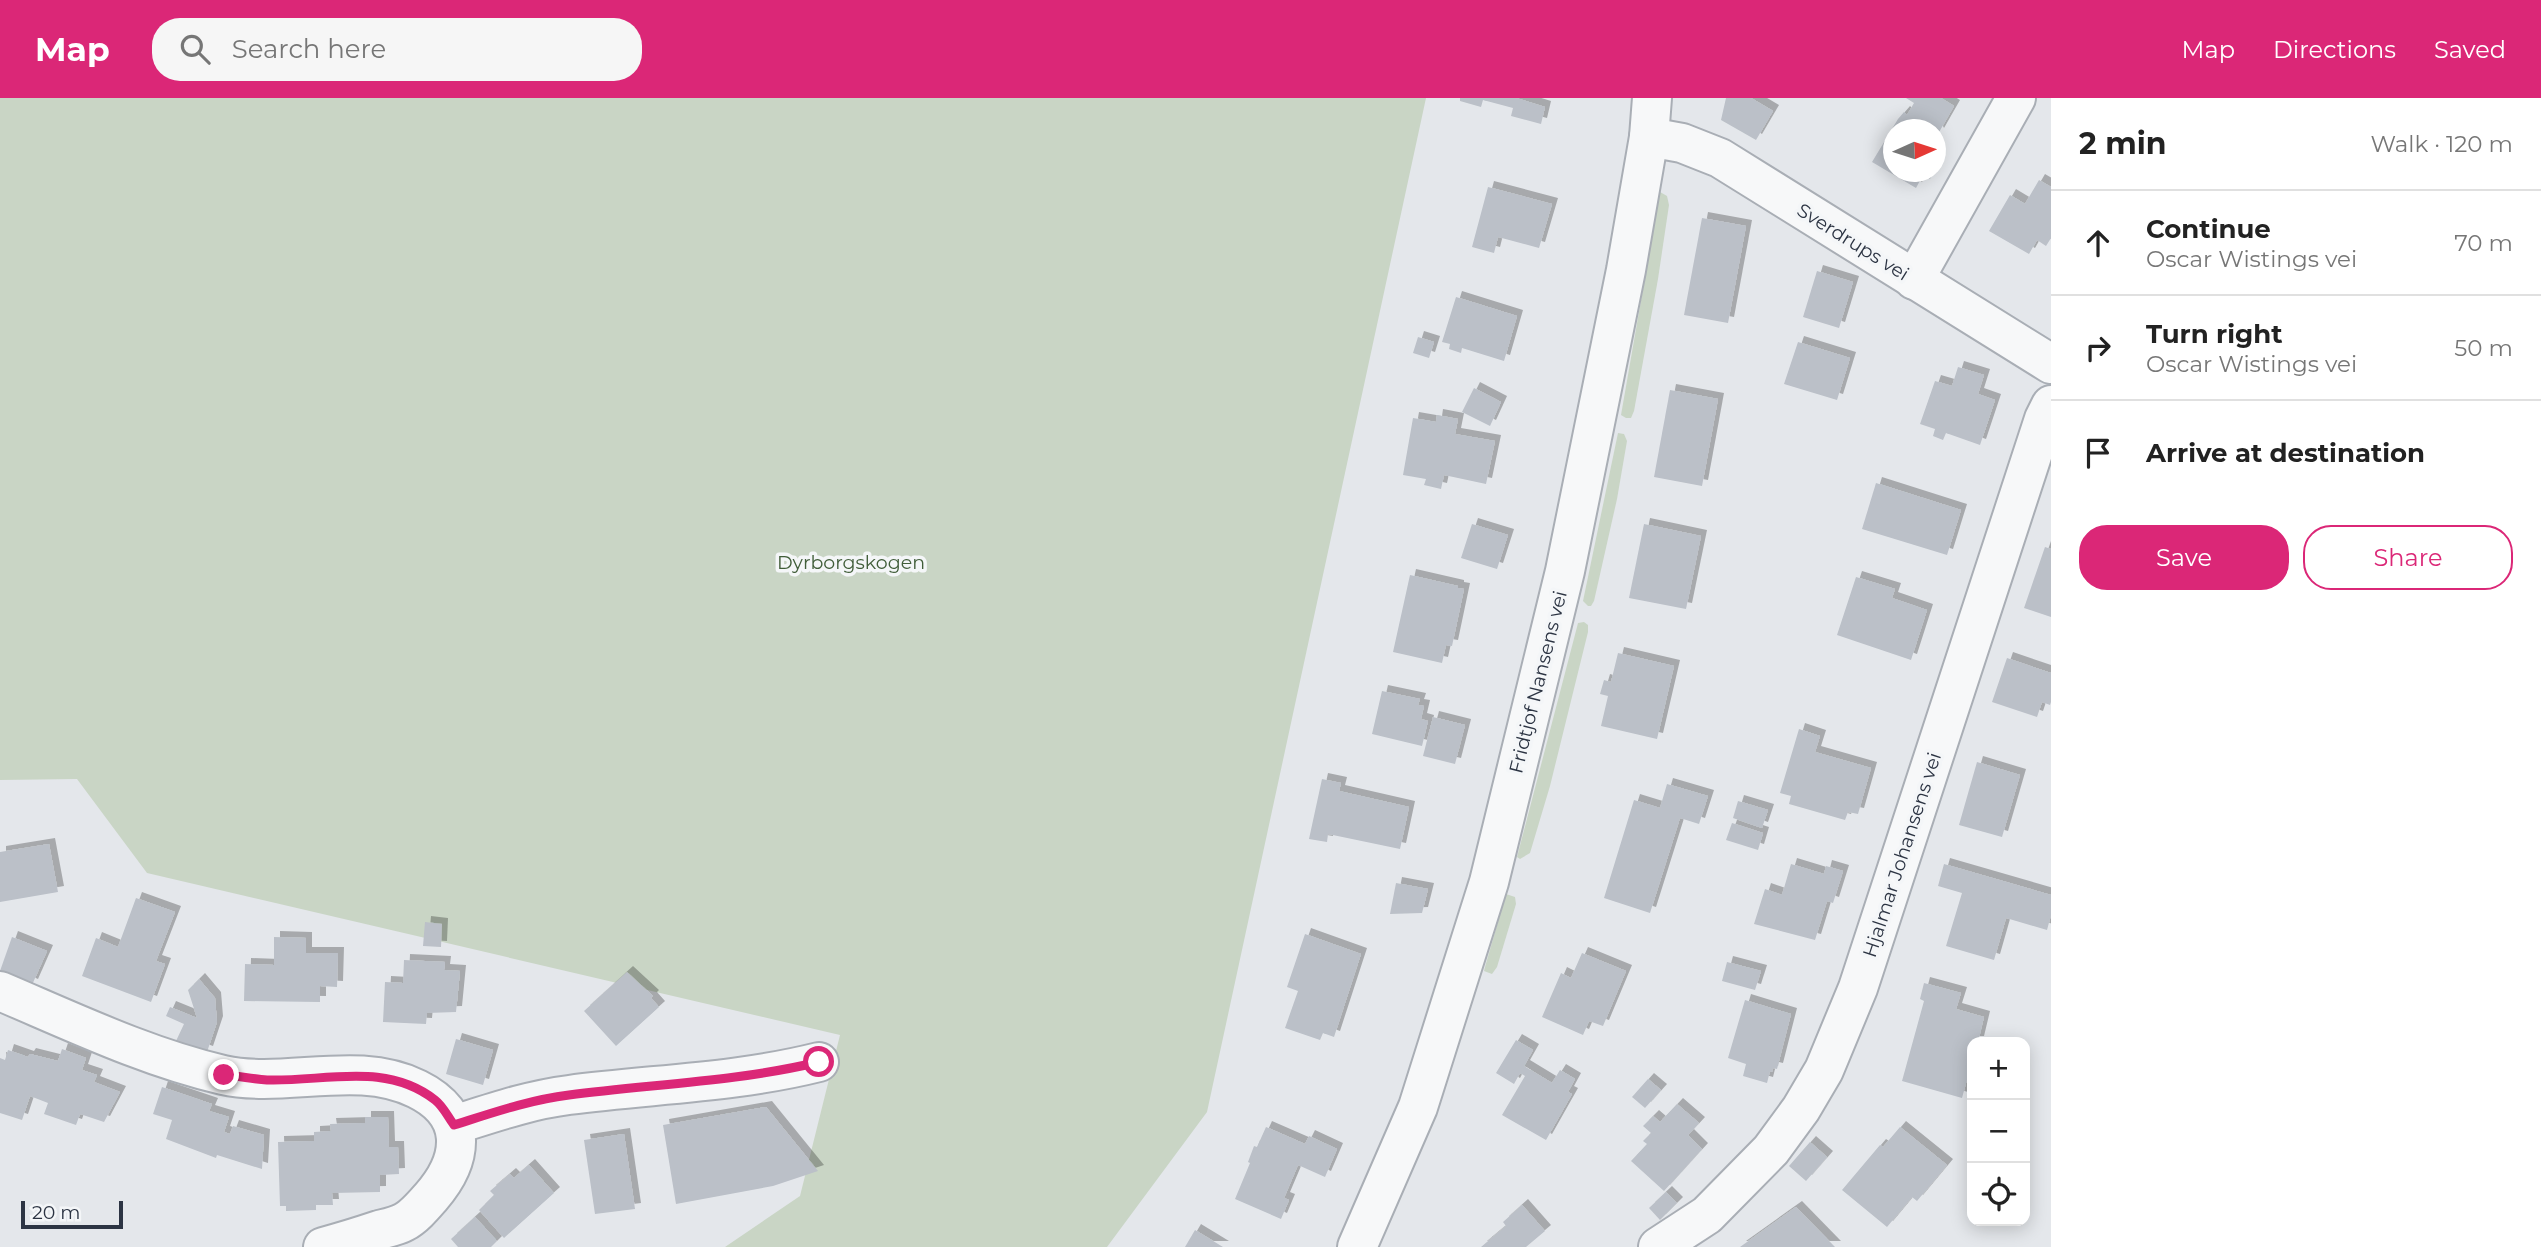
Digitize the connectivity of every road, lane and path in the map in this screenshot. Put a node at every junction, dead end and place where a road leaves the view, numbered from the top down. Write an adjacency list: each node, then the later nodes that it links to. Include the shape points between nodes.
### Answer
1 (1652, 98): 3 (street, Fridtjof Nansens vei)
2 (2016, 98): 4 (street)
3 (1649, 136): 4 (street, Sverdrups vei, via 1720,158); 11 (street, Fridtjof Nansens vei, via 1565,572 1489,882 1418,1107)
4 (1914, 280): 5 (street, Sverdrups vei)
5 (2051, 364)
6 (2051, 405): 12 (street, Hjalmar Johansens vei, via 1858,988 1824,1070 1757,1167 1707,1215)
7 (0, 991): 9 (street, via 128,1045 224,1075 268,1080 367,1075 391,1079 437,1101)
8 (819, 1062): 9 (street, via 702,1083 568,1095)
9 (454, 1125): 10 (street, via 458,1143 454,1161 426,1203 405,1222)
10 (323, 1247)
11 (1357, 1247)
12 (1658, 1247)

